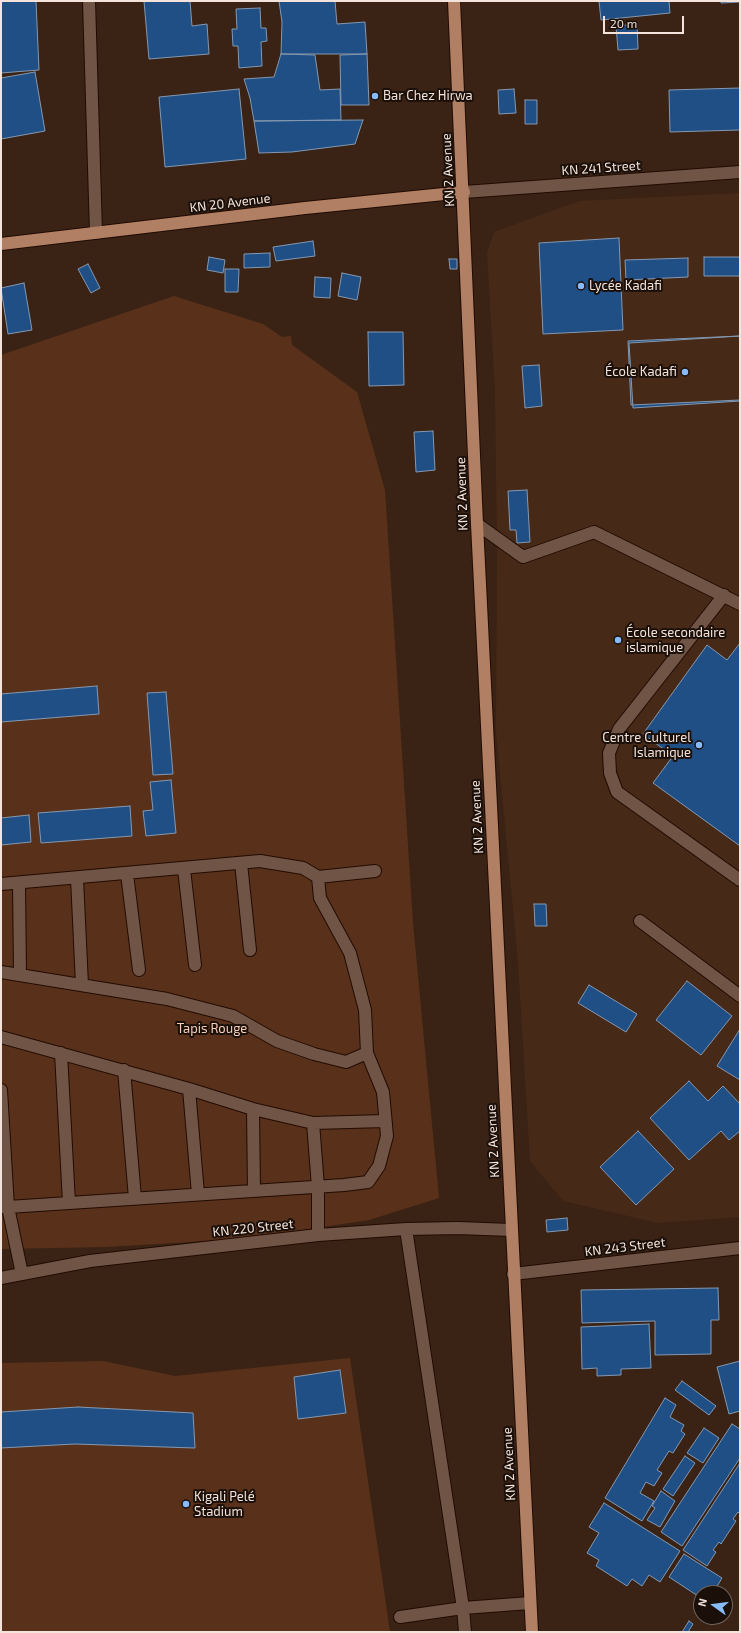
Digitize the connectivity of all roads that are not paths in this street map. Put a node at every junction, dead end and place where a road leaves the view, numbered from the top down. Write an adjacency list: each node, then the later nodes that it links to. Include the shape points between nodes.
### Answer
1 (89, 1): 5 (street)
2 (454, 1): 4 (main road, KN 2 Avenue)
3 (740, 172): 4 (street, KN 241 Street)
4 (464, 192): 5 (main road, KN 20 Avenue); 7 (main road, KN 2 Avenue)
5 (96, 233): 6 (main road, KN 20 Avenue)
6 (1, 244)
7 (477, 524): 8 (street, via 523,557 594,532); 43 (main road, KN 2 Avenue)
8 (724, 595): 9 (street); 16 (street, via 619,729 609,753 610,773 617,792)
9 (740, 604)
10 (241, 863): 11 (street); 14 (street, via 260,861 303,868); 20 (street)
11 (184, 869): 13 (street); 21 (street)
12 (375, 871): 14 (street)
13 (127, 874): 15 (street); 22 (street)
14 (318, 877): 29 (street, via 320,898 352,960 365,1010)
15 (77, 878): 17 (street); 25 (street)
16 (740, 880)
17 (19, 883): 18 (street); 24 (street)
18 (1, 884)
19 (640, 922): 26 (street)
20 (250, 950)
21 (195, 965)
22 (139, 970)
23 (1, 972): 24 (street)
24 (20, 975): 25 (street)
25 (82, 984): 29 (street, via 167,999 233,1016 277,1041 346,1062)
26 (740, 996)
27 (1, 1037): 28 (street)
28 (61, 1053): 30 (street); 40 (street)
29 (367, 1053): 34 (street, via 383,1092)
30 (124, 1070): 31 (street); 39 (street)
31 (189, 1088): 33 (street); 38 (street)
32 (1, 1090): 41 (street)
33 (253, 1109): 35 (street); 37 (street)
34 (385, 1121): 35 (street); 36 (street, via 387,1136 379,1166 368,1182)
35 (313, 1123): 36 (street)
36 (318, 1187): 37 (street); 44 (street)
37 (254, 1191): 38 (street)
38 (198, 1194): 39 (street)
39 (135, 1198): 40 (street)
40 (69, 1203): 41 (street)
41 (5, 1207): 46 (street)
42 (406, 1229): 43 (street, KN 220 Street); 44 (street, KN 220 Street); 50 (street)
43 (511, 1230): 47 (main road, KN 2 Avenue)
44 (318, 1235): 46 (street, KN 220 Street, via 90,1261)
45 (740, 1248): 47 (street, KN 243 Street)
46 (22, 1274): 48 (street, KN 220 Street)
47 (514, 1274): 49 (main road, KN 2 Avenue)
48 (1, 1278)
49 (530, 1603): 50 (street); 53 (main road, KN 2 Avenue)
50 (462, 1608): 51 (street); 52 (street)
51 (400, 1618)
52 (465, 1632)
53 (532, 1632)

